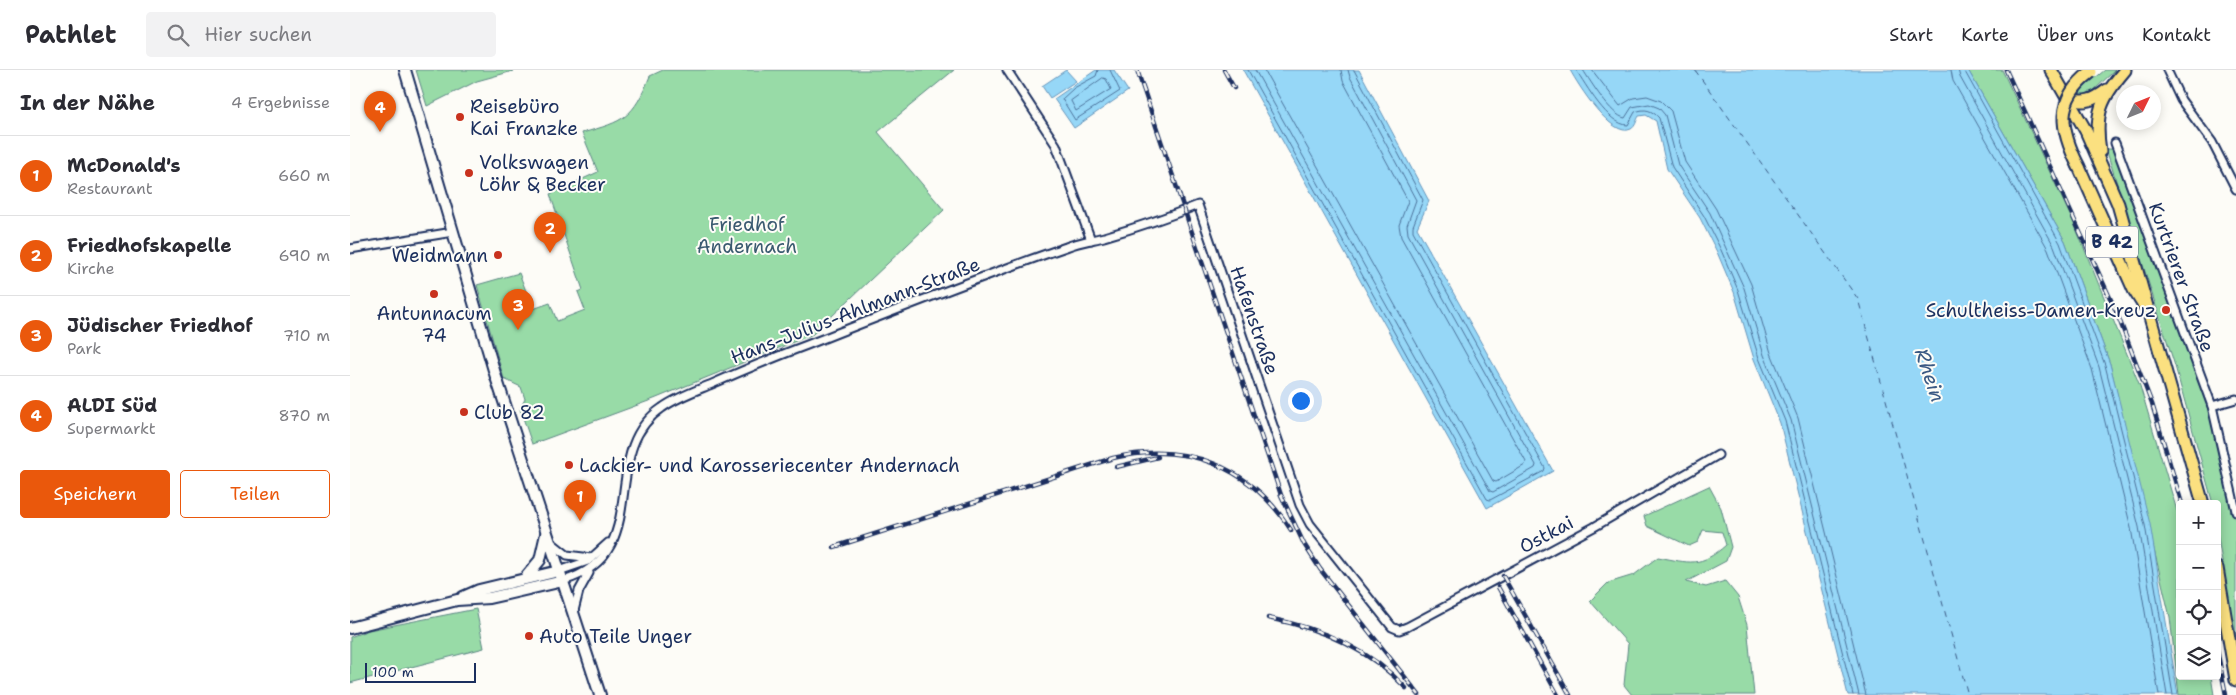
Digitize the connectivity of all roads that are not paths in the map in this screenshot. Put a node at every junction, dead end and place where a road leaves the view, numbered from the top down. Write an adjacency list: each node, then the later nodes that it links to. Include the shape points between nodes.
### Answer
1 (405, 70): 13 (street)
2 (1006, 70): 14 (street, via 1056,145)
3 (2051, 70): 8 (main road, B 42)
4 (2125, 70): 7 (main road, B 42)
5 (2167, 70): 11 (street, via 2181,100 2212,142)
6 (2093, 71): 16 (main road, B 42, bridge, via 2073,88 2063,114 2065,134 2134,290)
7 (2108, 89): 8 (main road, B 42, via 2085,102); 10 (main road, B 42, via 2098,119)
8 (2069, 98): 10 (main road, B 42)
9 (2115, 143): 18 (street, Kurtrierer Straße)
10 (2102, 165): 16 (main road, B 42, via 2118,204)
11 (2236, 189)
12 (1198, 205): 14 (street, Hans-Julius-Ahlmann-Straße); 32 (street, Hafenstraße, via 1300,505 1310,524)
13 (453, 232): 15 (street); 23 (street)
14 (1091, 240): 24 (street, Hans-Julius-Ahlmann-Straße, via 936,294 758,364 662,408 644,426 632,449)
15 (350, 249)
16 (2150, 314): 21 (main road, B 42)
17 (2236, 400): 18 (street)
18 (2212, 406): 20 (street, Kurtrierer Straße)
19 (1718, 455): 32 (street, Ostkai, via 1594,527 1407,627 1399,630)
20 (2235, 498): 22 (street, Kurtrierer Straße)
21 (2202, 500)
22 (2236, 511)
23 (548, 536): 25 (street, via 567,555); 27 (street); 28 (street, via 540,560)
24 (614, 538): 25 (street); 26 (street, Hans-Julius-Ahlmann-Straße, via 604,557)
25 (591, 558): 27 (street)
26 (590, 570): 27 (street, Hans-Julius-Ahlmann-Straße); 31 (street, Hans-Julius-Ahlmann-Straße, via 579,591)
27 (561, 576): 28 (street); 30 (street, via 490,598); 31 (street)
28 (526, 578): 30 (street, via 479,590)
29 (2221, 590): 34 (main road)
30 (457, 600): 33 (street)
31 (574, 614): 35 (street)
32 (1388, 623)
33 (350, 628)
34 (2236, 680)
35 (600, 695)

